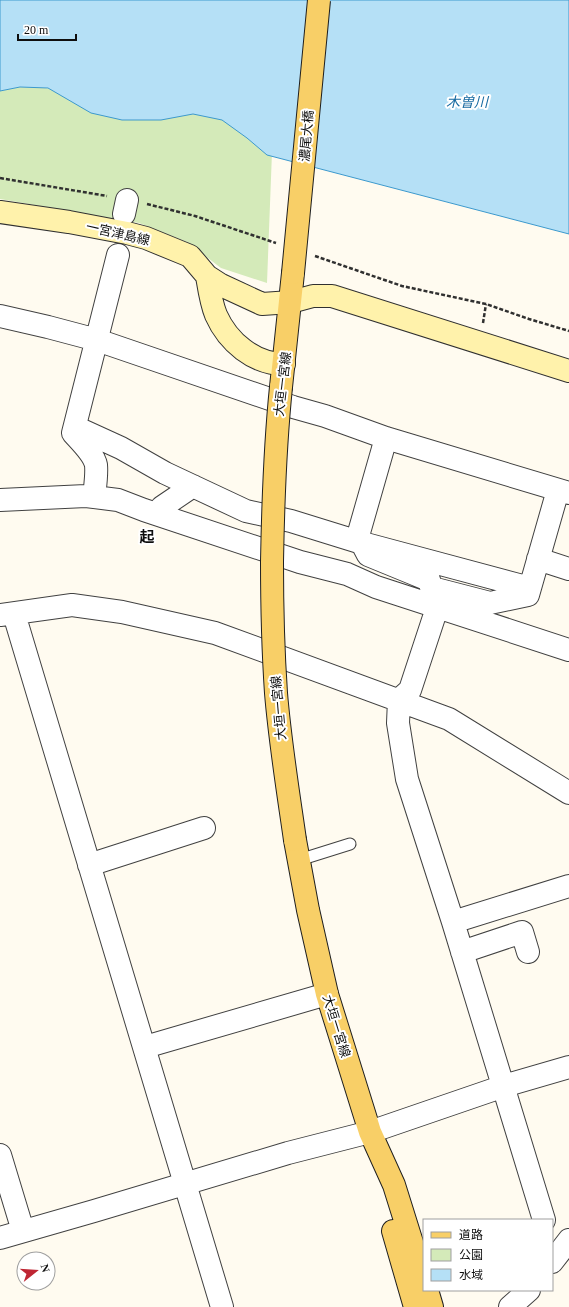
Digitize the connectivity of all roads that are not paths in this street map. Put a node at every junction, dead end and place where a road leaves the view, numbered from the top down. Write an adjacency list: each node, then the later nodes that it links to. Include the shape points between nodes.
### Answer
1 (319, 0): 4 (main road, 濃尾大橋, bridge)
2 (0, 212): 5 (main road, 一宮津島線, via 127,232 190,256)
3 (118, 255): 8 (street)
4 (293, 273): 6 (main road, 大垣一宮線)
5 (206, 276): 6 (main road, 一宮津島線, via 262,304); 9 (main road, via 216,314 227,335 251,355 273,364)
6 (290, 302): 9 (main road, 大垣一宮線); 10 (main road, 一宮津島線, via 313,296 332,296)
7 (0, 316): 8 (street)
8 (97, 340): 11 (street); 12 (street)
9 (284, 364): 29 (main road, 大垣一宮線, bridge, via 273,490 272,608 276,692 283,760)
10 (569, 371)
11 (75, 427): 13 (street); 15 (street, via 73,433 96,463)
12 (386, 438): 14 (street); 18 (street, via 358,536)
13 (194, 486): 17 (street, via 162,507); 18 (street, via 246,510)
14 (563, 492): 19 (street)
15 (94, 497): 16 (street); 17 (street, via 118,500)
16 (0, 500)
17 (156, 514): 22 (street, via 300,562 347,574 376,587)
18 (362, 543): 21 (street); 22 (street, via 368,555 429,580)
19 (538, 559): 20 (street); 21 (street)
20 (569, 569)
21 (530, 588): 22 (street, via 528,595 490,603)
22 (434, 598): 24 (street); 25 (street, via 410,690)
23 (7, 614): 25 (street, via 72,605 122,612 214,633); 30 (street)
24 (569, 650)
25 (399, 700): 26 (street, via 449,719); 32 (street, via 398,723 407,779)
26 (569, 793)
27 (204, 828): 30 (street)
28 (350, 844): 29 (lane)
29 (297, 850): 35 (main road, 大垣一宮線)
30 (89, 865): 36 (street)
31 (569, 886): 32 (street)
32 (453, 922): 33 (street)
33 (462, 952): 34 (street, via 522,932); 38 (street)
34 (528, 952)
35 (327, 994): 36 (street); 39 (main road, 大垣一宮線)
36 (145, 1047): 41 (street)
37 (569, 1067): 38 (street)
38 (504, 1086): 39 (street); 42 (street)
39 (370, 1132): 41 (street, via 288,1153); 47 (main road, 大垣一宮線, via 394,1185); 51 (main road, 大垣一宮線, via 381,1190)
40 (0, 1155): 43 (street)
41 (186, 1184): 43 (street); 50 (street)
42 (544, 1219)
43 (23, 1231): 44 (street)
44 (0, 1238)
45 (569, 1240): 46 (street)
46 (553, 1255)
47 (423, 1278)
48 (427, 1291): 52 (main road)
49 (528, 1291): 53 (street)
50 (222, 1307)
51 (415, 1307)
52 (432, 1307)
53 (510, 1307)

